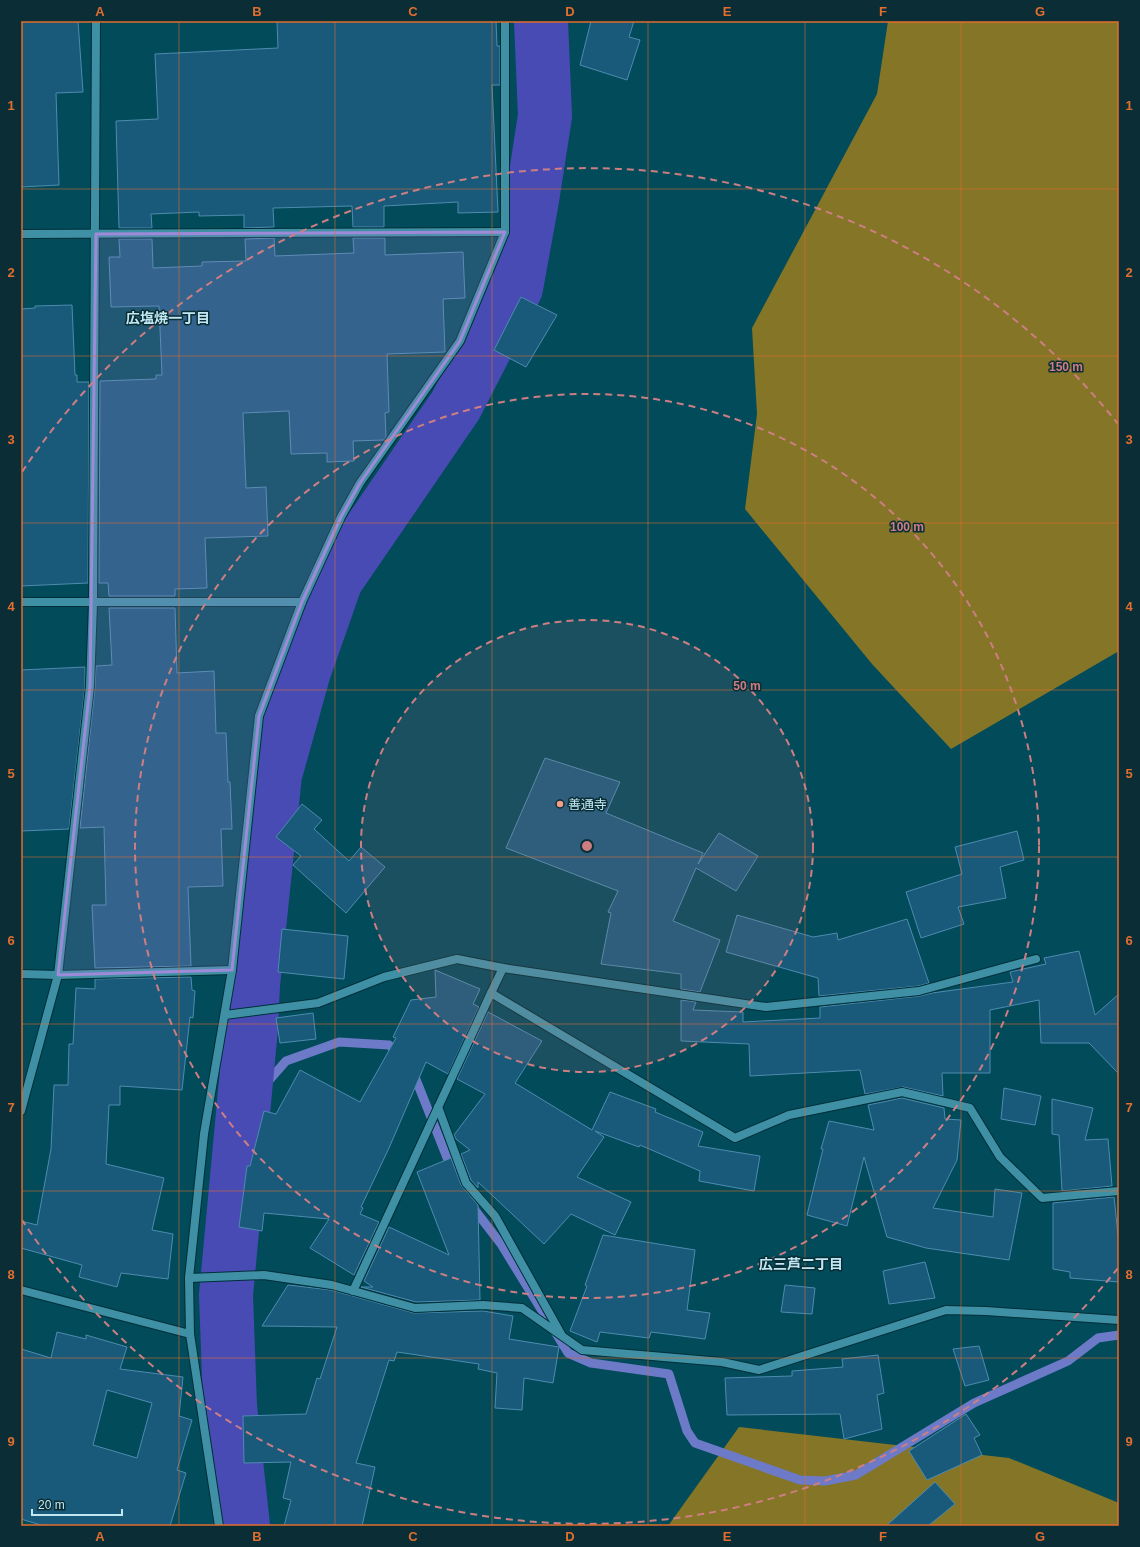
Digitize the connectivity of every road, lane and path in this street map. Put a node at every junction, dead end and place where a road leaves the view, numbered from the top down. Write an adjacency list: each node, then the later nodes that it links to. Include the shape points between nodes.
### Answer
1 (96, 21): 5 (street)
2 (505, 21): 3 (street)
3 (505, 232): 5 (street); 7 (street, via 460,341 360,483 341,517)
4 (21, 234): 5 (street)
5 (96, 234): 8 (street)
6 (21, 602): 8 (street)
7 (302, 602): 8 (street); 11 (street, via 259,716)
8 (93, 603): 13 (street, via 90,686)
9 (1036, 959): 10 (street, via 919,991 766,1007)
10 (503, 968): 14 (street); 15 (street, via 457,959 384,977 318,1003)
11 (232, 970): 13 (street); 15 (street)
12 (21, 974): 13 (street)
13 (58, 975): 17 (street)
14 (491, 993): 16 (street); 18 (street, via 735,1138 789,1115 902,1092 970,1108 1000,1157 1042,1198)
15 (225, 1015): 19 (street, via 204,1134)
16 (438, 1107): 21 (street); 24 (street, via 466,1183 495,1216)
17 (21, 1111)
18 (1119, 1191)
19 (189, 1278): 21 (street, via 264,1275); 23 (street)
20 (21, 1290): 23 (street)
21 (353, 1290): 24 (street, via 415,1308 483,1305 522,1308)
22 (1119, 1320): 24 (street, via 946,1310 759,1370 722,1362 582,1350)
23 (190, 1334): 25 (street)
24 (563, 1336)
25 (219, 1526)

